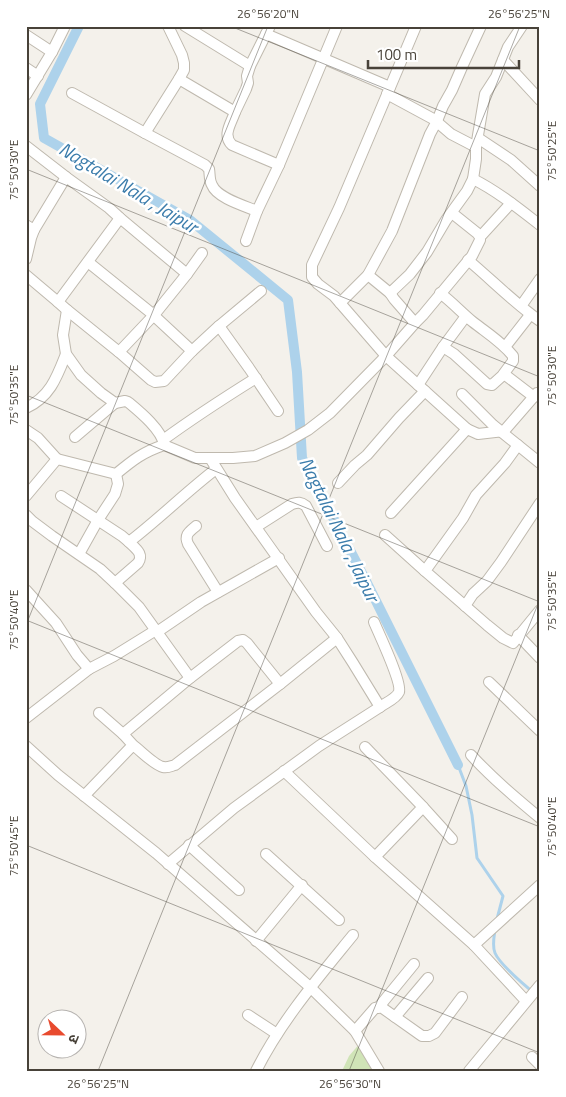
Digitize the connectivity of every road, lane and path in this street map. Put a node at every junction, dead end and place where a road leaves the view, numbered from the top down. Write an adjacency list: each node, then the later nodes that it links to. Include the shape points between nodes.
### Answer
1 (65, 26): 10 (street)
2 (168, 26): 16 (street, via 184,63)
3 (185, 26): 13 (street)
4 (337, 26): 11 (street)
5 (416, 26): 17 (street)
6 (481, 26): 22 (street)
7 (522, 26): 12 (street)
8 (268, 30): 11 (street); 13 (street)
9 (26, 35): 10 (street)
10 (52, 52): 15 (street)
11 (324, 58): 17 (street); 26 (street)
12 (503, 60): 20 (street); 24 (street, via 485,94)
13 (250, 66): 21 (street, via 248,84)
14 (26, 68): 15 (street)
15 (38, 76): 19 (street)
16 (179, 79): 21 (street); 23 (street)
17 (389, 91): 22 (street); 50 (street, via 312,265 312,277)
18 (72, 93): 23 (street)
19 (26, 94)
20 (540, 100)
21 (235, 112): 26 (street, via 227,133 229,143)
22 (437, 121): 24 (street, via 451,134); 44 (street, via 392,231)
23 (145, 134): 31 (street, via 205,165 216,191)
24 (477, 142): 28 (street); 29 (street, via 511,160)
25 (26, 146): 27 (street)
26 (279, 165): 31 (street)
27 (66, 177): 33 (street); 35 (street)
28 (473, 179): 30 (street); 32 (street)
29 (540, 186)
30 (511, 203): 34 (street); 36 (street)
31 (257, 212): 37 (street)
32 (452, 212): 36 (street); 47 (street, via 410,274)
33 (120, 218): 41 (street); 43 (street)
34 (540, 225)
35 (30, 228): 39 (street)
36 (480, 237): 40 (street)
37 (246, 241)
38 (202, 253): 43 (street)
39 (26, 259)
40 (468, 260): 48 (street); 51 (street)
41 (88, 262): 49 (street); 53 (street)
42 (26, 274): 49 (street)
43 (187, 274): 53 (street)
44 (368, 274): 47 (street); 50 (street)
45 (540, 279): 51 (street)
46 (261, 291): 58 (street)
47 (390, 292): 57 (street)
48 (440, 293): 55 (street); 57 (street)
49 (58, 302): 52 (street)
50 (340, 303): 64 (street)
51 (521, 306): 54 (street)
52 (67, 310): 62 (street); 63 (street, via 62,335)
53 (154, 315): 61 (street); 62 (street)
54 (530, 315): 56 (street); 59 (street)
55 (466, 316): 59 (street); 60 (street)
56 (540, 321)
57 (414, 323): 64 (street)
58 (219, 326): 61 (street); 66 (street)
59 (505, 346): 65 (street, via 513,361)
60 (443, 347): 65 (street, via 491,386); 67 (street)
61 (192, 351): 62 (street, via 160,382 151,380)
62 (119, 352)
63 (66, 354): 70 (street, via 81,376); 71 (street, via 53,385 41,399)
64 (386, 356): 67 (street); 79 (street, via 330,413 308,430 254,456)
65 (504, 374): 69 (street)
66 (256, 378): 72 (street); 77 (street, via 184,424)
67 (422, 388): 73 (street); 84 (street, via 367,455)
68 (462, 394): 75 (street)
69 (538, 394): 75 (street, via 504,431)
70 (115, 403): 76 (street); 77 (street, via 128,402 157,430)
71 (26, 408)
72 (278, 411)
73 (467, 429): 75 (street, via 478,434); 88 (street)
74 (26, 430): 80 (street)
75 (499, 431): 78 (street)
76 (75, 437)
77 (164, 443): 79 (street, via 195,458); 83 (street, via 134,459)
78 (518, 445): 81 (street); 98 (street, via 476,496)
79 (210, 458): 82 (street)
80 (57, 459): 83 (street); 85 (street)
81 (540, 463)
82 (216, 469): 92 (street); 94 (street)
83 (116, 474): 90 (street, via 115,494)
84 (338, 484)
85 (26, 496)
86 (62, 496): 90 (street)
87 (540, 503): 102 (street, via 487,582)
88 (391, 513)
89 (26, 515): 96 (street)
90 (98, 520): 94 (street); 96 (street)
91 (196, 526): 101 (street, via 188,532 186,540)
92 (256, 527): 95 (street, via 292,504 302,503); 97 (street)
93 (385, 535): 98 (street)
94 (129, 542): 99 (street, via 140,559)
95 (328, 546)
96 (79, 554): 99 (street)
97 (279, 558): 101 (street); 107 (street)
98 (425, 570): 102 (street)
99 (115, 583): 105 (street)
100 (26, 590): 109 (street, via 56,623)
101 (218, 592): 105 (street)
102 (465, 606): 106 (street, via 503,638 513,643)
103 (540, 610): 106 (street)
104 (374, 622): 113 (street, via 400,687 397,696)
105 (157, 631): 109 (street); 110 (street)
106 (518, 635): 108 (street)
107 (337, 638): 112 (street); 113 (street)
108 (540, 658)
109 (89, 669): 115 (street)
110 (190, 678): 112 (street, via 243,640); 117 (street)
111 (489, 682): 116 (street)
112 (280, 684): 118 (street, via 175,765 164,768)
113 (380, 707): 122 (street)
114 (99, 713): 117 (street)
115 (26, 718)
116 (540, 731)
117 (123, 734): 118 (street)
118 (133, 745): 123 (street)
119 (26, 746): 123 (street)
120 (365, 747): 124 (street)
121 (471, 755): 125 (street)
122 (284, 771): 127 (street); 129 (street)
123 (84, 796): 130 (street)
124 (423, 807): 126 (street); 129 (street)
125 (540, 818)
126 (452, 839)
127 (189, 845): 130 (street); 133 (street)
128 (266, 854): 131 (street)
129 (375, 857): 137 (street)
130 (168, 864): 136 (street)
131 (302, 886): 134 (street); 136 (street)
132 (540, 886): 137 (street)
133 (239, 890)
134 (339, 920)
135 (354, 935): 140 (street)
136 (256, 941): 140 (street)
137 (474, 945): 141 (street)
138 (414, 964): 143 (street)
139 (428, 978): 145 (street)
140 (310, 987): 146 (street); 147 (street)
141 (532, 993): 152 (street)
142 (462, 997): 145 (street, via 435,1033 429,1036 422,1036)
143 (378, 1008): 145 (street, via 384,1008); 146 (street)
144 (248, 1015): 147 (street)
145 (395, 1017)
146 (355, 1031): 151 (street)
147 (277, 1034): 150 (street)
148 (532, 1057): 149 (street)
149 (540, 1065)
150 (256, 1071)
151 (379, 1071)
152 (469, 1071)

